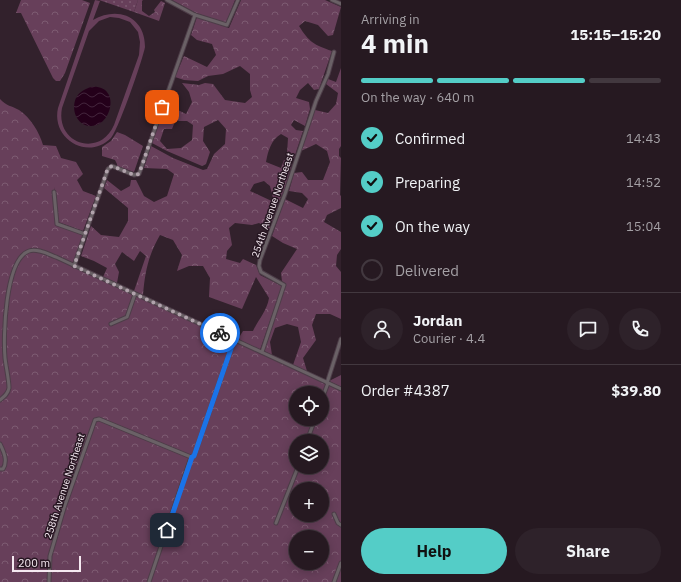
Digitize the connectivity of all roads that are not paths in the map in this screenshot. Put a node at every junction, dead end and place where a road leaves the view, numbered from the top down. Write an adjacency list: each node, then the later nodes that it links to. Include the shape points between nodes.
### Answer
1 (166, 0): 5 (street)
2 (238, 0): 5 (street, via 228,25)
3 (332, 0): 4 (street)
4 (341, 4)
5 (195, 15): 8 (street, via 139,174 136,176 112,166 108,168)
6 (334, 52): 14 (street, 254th Avenue Northeast, via 260,260 261,272 284,285)
7 (54, 192): 8 (street, via 56,224)
8 (85, 234): 9 (street)
9 (74, 266): 10 (street); 18 (street, via 56,257 30,250 18,261 5,308 5,357 9,389 6,396)
10 (135, 294): 11 (street, via 126,318); 13 (street)
11 (111, 324)
12 (341, 339): 15 (street)
13 (234, 340): 14 (street); 20 (street)
14 (262, 352): 15 (street)
15 (328, 383): 16 (street); 17 (street)
16 (327, 386)
17 (341, 389)
18 (0, 400)
19 (0, 444): 21 (street, via 6,465)
20 (192, 457): 27 (street, 258th Avenue Northeast, via 99,419 95,420 50,556); 28 (street)
21 (0, 470)
22 (295, 474): 24 (street)
23 (334, 514): 25 (street)
24 (276, 523)
25 (341, 525)
26 (341, 563): 29 (street)
27 (49, 582)
28 (149, 582)
29 (334, 582)

